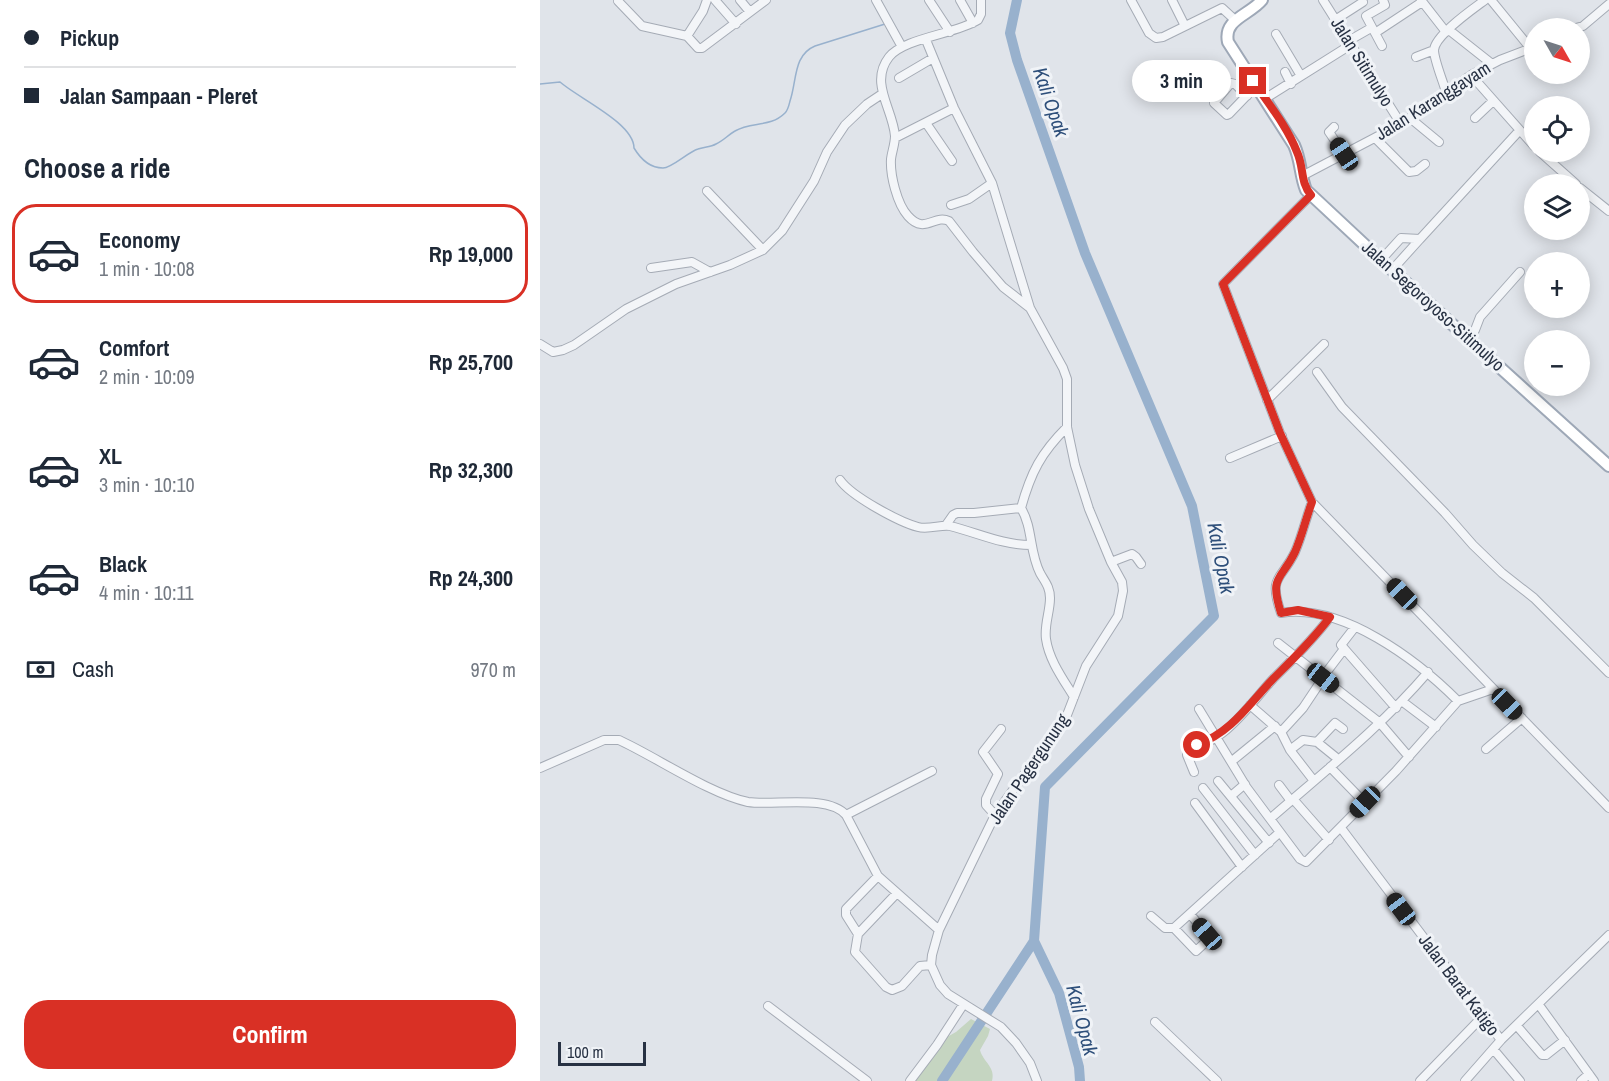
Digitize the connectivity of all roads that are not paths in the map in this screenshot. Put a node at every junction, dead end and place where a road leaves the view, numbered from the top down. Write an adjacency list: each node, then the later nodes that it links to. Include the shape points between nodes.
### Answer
1 (707, 0): 31 (street)
2 (715, 0): 25 (street)
3 (740, 0): 20 (street)
4 (876, 0): 35 (street)
5 (929, 0): 29 (street)
6 (960, 0): 24 (street)
7 (981, 0): 24 (street, via 981,14)
8 (1131, 0): 26 (street, via 1149,33 1156,38)
9 (1172, 0): 26 (street)
10 (1262, 0): 21 (main road)
11 (1323, 0): 22 (street, Jalan Sitimulyo)
12 (1383, 0): 27 (street, via 1385,5 1366,16)
13 (1485, 0): 28 (street)
14 (1491, 0): 32 (street)
15 (618, 1): 31 (street, via 645,27)
16 (764, 1): 20 (street)
17 (1422, 1): 27 (street); 28 (street)
18 (1363, 2): 22 (street)
19 (1609, 4): 23 (street)
20 (750, 12): 25 (street)
21 (1235, 20): 26 (street, via 1222,8); 47 (main road, via 1229,28 1228,42)
22 (1335, 20): 34 (street, Jalan Sitimulyo)
23 (1590, 20)
24 (973, 23): 29 (street)
25 (736, 24): 31 (street, via 702,48)
26 (1185, 26)
27 (1373, 31): 34 (street); 36 (street)
28 (1447, 31): 37 (street); 41 (street)
29 (950, 32): 33 (street)
30 (1276, 34): 44 (street)
31 (687, 36)
32 (1524, 38)
33 (926, 40): 35 (street); 40 (street)
34 (1351, 42): 44 (street); 57 (street, Jalan Sitimulyo)
35 (902, 46): 49 (street, Jalan Pagergunung, via 883,68)
36 (1382, 46)
37 (1434, 50): 39 (street); 48 (street)
38 (1524, 52): 41 (street, Jalan Karanggayam)
39 (1416, 57)
40 (933, 58): 45 (street); 53 (street)
41 (1492, 64): 43 (street, Jalan Karanggayam)
42 (1285, 72): 46 (street)
43 (1471, 75): 48 (street, Jalan Karanggayam); 52 (street)
44 (1301, 76): 46 (street)
45 (899, 78)
46 (1291, 84): 51 (street)
47 (1256, 86): 50 (street); 51 (main road)
48 (1446, 92): 54 (street, Jalan Karanggayam)
49 (882, 94): 61 (street, Jalan Pagergunung); 77 (street, via 845,125 782,231)
50 (1247, 96)
51 (1266, 98): 69 (main road, via 1294,145)
52 (1493, 100): 55 (street); 59 (street)
53 (954, 108): 56 (street); 70 (street)
54 (1410, 118): 57 (street, Jalan Karanggayam); 63 (street)
55 (1475, 118)
56 (926, 123): 61 (street); 65 (street)
57 (1401, 124): 62 (street, Jalan Karanggayam)
58 (1334, 126): 64 (street, via 1329,132)
59 (1519, 131): 60 (street); 76 (street)
60 (1524, 136)
61 (895, 138): 83 (street, Jalan Pagergunung, via 891,176 909,217 924,225 949,221 1003,287)
62 (1374, 138): 64 (street, Jalan Karanggayam); 67 (street, via 1409,172)
63 (1439, 142)
64 (1344, 154): 69 (street, Jalan Karanggayam)
65 (952, 161)
66 (1551, 162): 68 (street)
67 (1425, 164)
68 (1565, 174)
69 (1302, 176): 72 (main road)
70 (992, 183): 74 (street, via 969,199); 83 (street)
71 (707, 191): 77 (street)
72 (1311, 195): 78 (main road, Jalan Segoroyoso-Sitimulyo); 88 (street, via 1223,284)
73 (1590, 196): 75 (street)
74 (951, 205)
75 (1609, 211)
76 (1420, 239): 78 (street, via 1401,238); 80 (street)
77 (763, 250): 81 (street)
78 (1381, 260): 80 (main road, Jalan Segoroyoso-Sitimulyo)
79 (651, 268): 81 (street, via 692,262)
80 (1392, 270): 84 (main road, Jalan Segoroyoso-Sitimulyo)
81 (710, 272): 85 (street, via 626,309 563,350 553,352)
82 (1520, 272): 84 (street, via 1480,317)
83 (1030, 308): 89 (street, Jalan Pagergunung, via 1067,380)
84 (1468, 339): 92 (main road, Jalan Segoroyoso-Sitimulyo)
85 (540, 344)
86 (1324, 344): 88 (street)
87 (1317, 372): 106 (street, via 1342,407 1473,544)
88 (1267, 400): 90 (street)
89 (1067, 427): 95 (street, via 1032,473); 98 (street, Jalan Pagergunung, via 1089,509)
90 (1282, 436): 91 (street); 94 (street)
91 (1230, 458)
92 (1608, 464)
93 (840, 480): 96 (street, via 875,507 919,528)
94 (1312, 502): 100 (street, via 1294,553 1280,574 1276,598 1281,613 1298,610); 108 (street)
95 (1021, 508): 96 (street, via 957,513); 97 (street, via 1029,521)
96 (946, 525): 97 (street, via 1001,542)
97 (1031, 545): 109 (street, via 1050,588 1046,638 1051,657)
98 (1111, 562): 99 (street, via 1132,554); 109 (street, Jalan Pagergunung, via 1122,582 1119,615 1086,666)
99 (1141, 564)
100 (1330, 617): 101 (street); 104 (street)
101 (1355, 627): 103 (street, via 1341,645); 105 (street)
102 (1278, 643): 104 (street)
103 (1344, 649): 107 (street); 113 (street)
104 (1296, 658): 107 (street); 112 (street)
105 (1428, 672): 110 (street); 111 (street)
106 (1609, 673)
107 (1323, 678): 116 (street); 119 (street, via 1303,708)
108 (1492, 689): 110 (street); 115 (street)
109 (1074, 697): 143 (street, Jalan Pagergunung, via 1067,715)
110 (1458, 701): 117 (street)
111 (1403, 702): 113 (street); 117 (street)
112 (1250, 705): 119 (street); 121 (street)
113 (1396, 708): 116 (street)
114 (1199, 709): 121 (street)
115 (1522, 718): 123 (street); 141 (street)
116 (1380, 723): 125 (street); 126 (street)
117 (1436, 727): 125 (street)
118 (1001, 729): 143 (street, via 983,752 998,774 986,799 986,806)
119 (1278, 729): 124 (street); 127 (street)
120 (1342, 729): 122 (street, via 1335,723)
121 (1216, 736): 127 (street); 131 (street, via 1188,745 1187,755)
122 (1317, 742): 124 (street, via 1303,740); 126 (street)
123 (1486, 749)
124 (1290, 750): 133 (street)
125 (1409, 757): 139 (street)
126 (1338, 759): 128 (street)
127 (1232, 761): 134 (street)
128 (1330, 767): 133 (street); 139 (street)
129 (540, 768): 142 (street, via 604,740 619,740 705,785 749,802 817,804)
130 (932, 771): 142 (street)
131 (1194, 772)
132 (1218, 781): 137 (street)
133 (1314, 781): 138 (street)
134 (1245, 784): 137 (street); 144 (street)
135 (1279, 784): 138 (street)
136 (1203, 788): 149 (street)
137 (1231, 796): 148 (street)
138 (1292, 800): 144 (street); 147 (street)
139 (1365, 802): 145 (street)
140 (1195, 803): 150 (street)
141 (1609, 808)
142 (846, 815): 151 (street)
143 (995, 815): 156 (street, Jalan Pagergunung)
144 (1271, 818): 146 (street)
145 (1341, 828): 147 (street); 163 (street, Jalan Barat Katigo)
146 (1280, 832): 147 (street, via 1306,862); 148 (street)
147 (1329, 840)
148 (1269, 843): 149 (street)
149 (1255, 855): 150 (street)
150 (1242, 867): 153 (street)
151 (878, 876): 152 (street); 157 (street, via 846,909)
152 (897, 893): 156 (street); 157 (street)
153 (1190, 914): 155 (street); 155 (street, via 1210,937 1197,951)
154 (1151, 916): 155 (street, via 1165,928)
155 (1174, 928)
156 (939, 930): 159 (street, Jalan Pagergunung)
157 (858, 934): 159 (street, via 855,952 892,990 902,986 920,966)
158 (1609, 935): 161 (street)
159 (931, 965): 160 (street, via 940,985)
160 (963, 1005): 172 (street); 173 (street, via 1001,1027 1030,1063)
161 (1539, 1005): 165 (street); 167 (street)
162 (768, 1006): 171 (street)
163 (1483, 1016): 166 (street, Jalan Barat Katigo); 175 (street)
164 (1155, 1022): 174 (street)
165 (1517, 1026): 166 (street); 167 (street, via 1542,1055)
166 (1502, 1040): 168 (street, Jalan Barat Katigo)
167 (1565, 1040): 169 (street)
168 (1494, 1050): 170 (street); 176 (street, Jalan Barat Katigo)
169 (1591, 1078): 177 (street)
170 (1517, 1080)
171 (867, 1081)
172 (910, 1081)
173 (1037, 1081)
174 (1217, 1081)
175 (1420, 1081)
176 (1465, 1081)
177 (1581, 1081)

